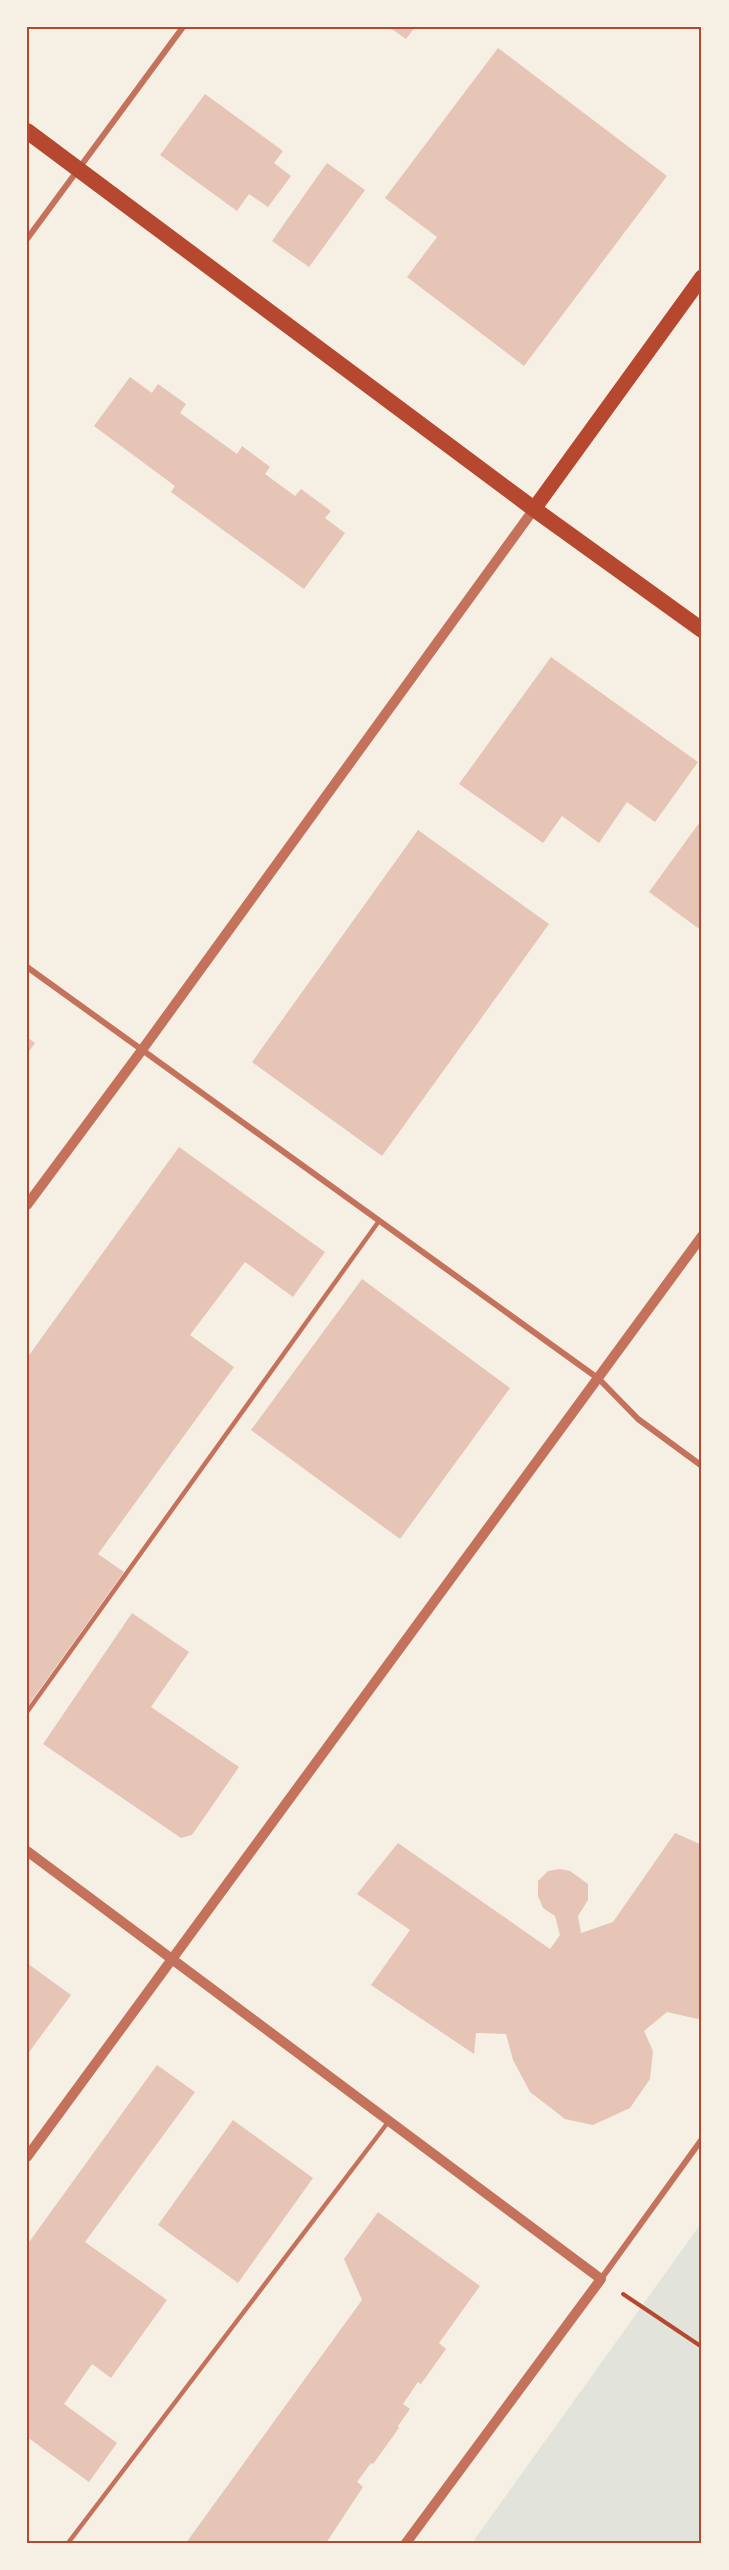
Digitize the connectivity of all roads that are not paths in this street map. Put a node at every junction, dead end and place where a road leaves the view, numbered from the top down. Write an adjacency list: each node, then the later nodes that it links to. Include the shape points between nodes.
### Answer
1 (183, 27): 3 (street)
2 (27, 131): 3 (highway)
3 (78, 170): 4 (street); 6 (highway)
4 (27, 239)
5 (702, 277): 6 (main road)
6 (534, 509): 7 (highway); 9 (street)
7 (702, 630)
8 (27, 967): 9 (street)
9 (142, 1050): 10 (street); 11 (street)
10 (27, 1205)
11 (379, 1221): 13 (street); 15 (lane)
12 (702, 1236): 13 (street)
13 (598, 1379): 14 (street, via 638,1419); 17 (street)
14 (702, 1466)
15 (27, 1712)
16 (27, 1851): 17 (street)
17 (173, 1959): 18 (street); 20 (street)
18 (389, 2121): 21 (street); 22 (lane)
19 (702, 2139): 21 (street)
20 (27, 2157)
21 (601, 2279): 23 (street)
22 (68, 2543)
23 (406, 2543)

